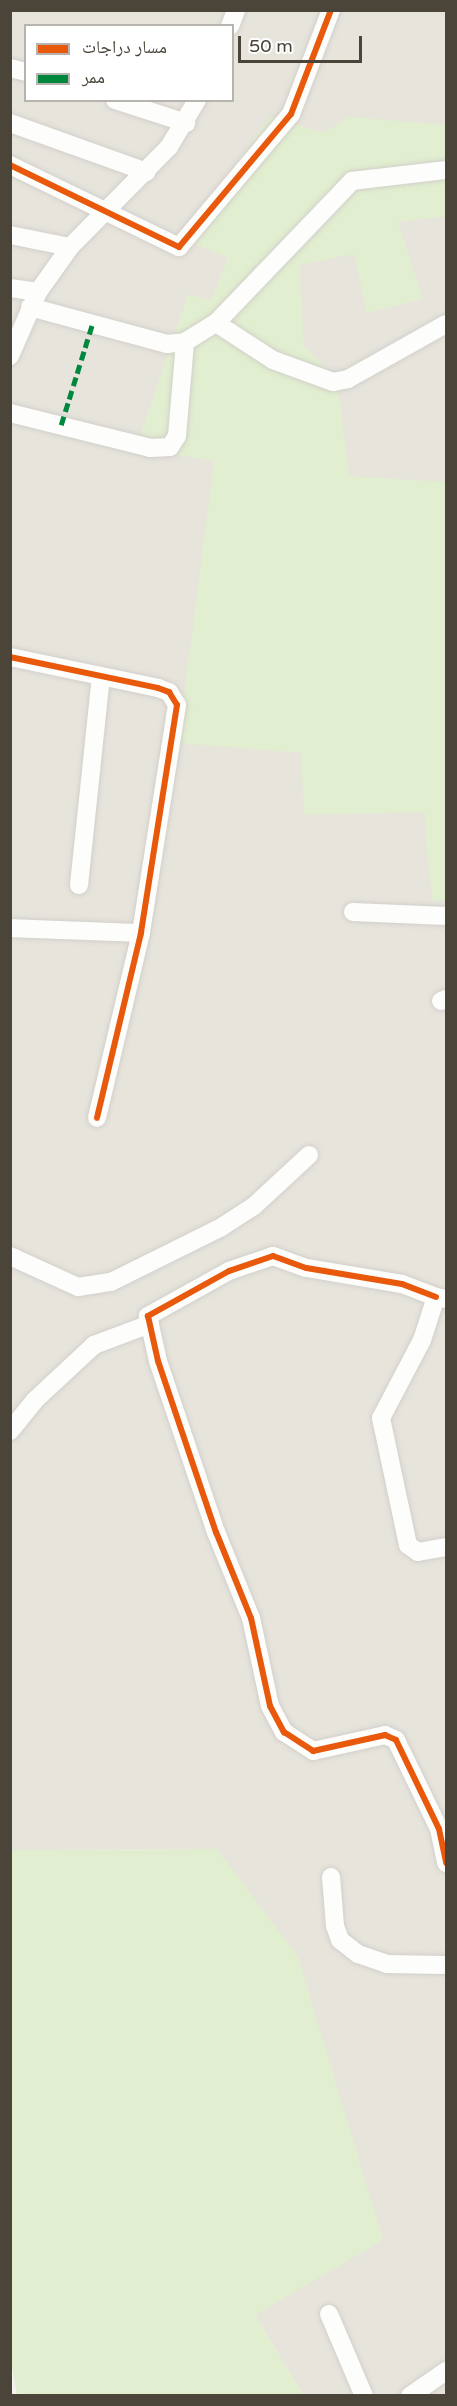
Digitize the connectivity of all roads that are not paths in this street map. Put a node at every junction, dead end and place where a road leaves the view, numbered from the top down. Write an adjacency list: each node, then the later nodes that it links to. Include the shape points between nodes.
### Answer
1 (331, 10): 9 (street, via 291,114 179,247)
2 (121, 102): 5 (street)
3 (196, 102): 5 (street)
4 (10, 123): 8 (street)
5 (186, 123): 8 (street)
6 (10, 165): 9 (street)
7 (447, 170): 14 (street, via 352,182)
8 (147, 172): 9 (street)
9 (102, 213): 11 (street)
10 (10, 235): 11 (street)
11 (70, 247): 13 (street)
12 (10, 288): 13 (street)
13 (34, 299): 16 (street, via 167,345); 17 (street)
14 (216, 323): 15 (street, via 273,360 333,382 348,379); 16 (street)
15 (447, 324)
16 (185, 342): 18 (street, via 177,436 170,447 150,447)
17 (10, 356)
18 (10, 413)
19 (10, 657): 20 (street)
20 (101, 677): 21 (street); 25 (street, via 169,692 177,705)
21 (79, 885)
22 (353, 912): 23 (street)
23 (447, 916)
24 (10, 928): 25 (street)
25 (141, 933): 26 (street)
26 (97, 1118)
27 (309, 1155): 28 (street, via 254,1206 220,1228 111,1282 78,1287)
28 (10, 1256)
29 (441, 1298): 30 (street, via 402,1284 306,1268 273,1256 229,1271 152,1311); 32 (street, via 381,1418 408,1545 423,1553)
30 (150, 1324): 31 (street, via 94,1345 33,1401); 33 (street, via 216,1532 250,1618 270,1706 284,1732 314,1751 385,1735 396,1740 439,1829)
31 (10, 1431)
32 (447, 1547)
33 (447, 1863)
34 (331, 1877): 35 (street, via 335,1926 340,1940 358,1954 387,1964)
35 (447, 1965)
36 (329, 2314): 38 (street)
37 (447, 2372): 39 (street)
38 (364, 2396)
39 (410, 2396)

